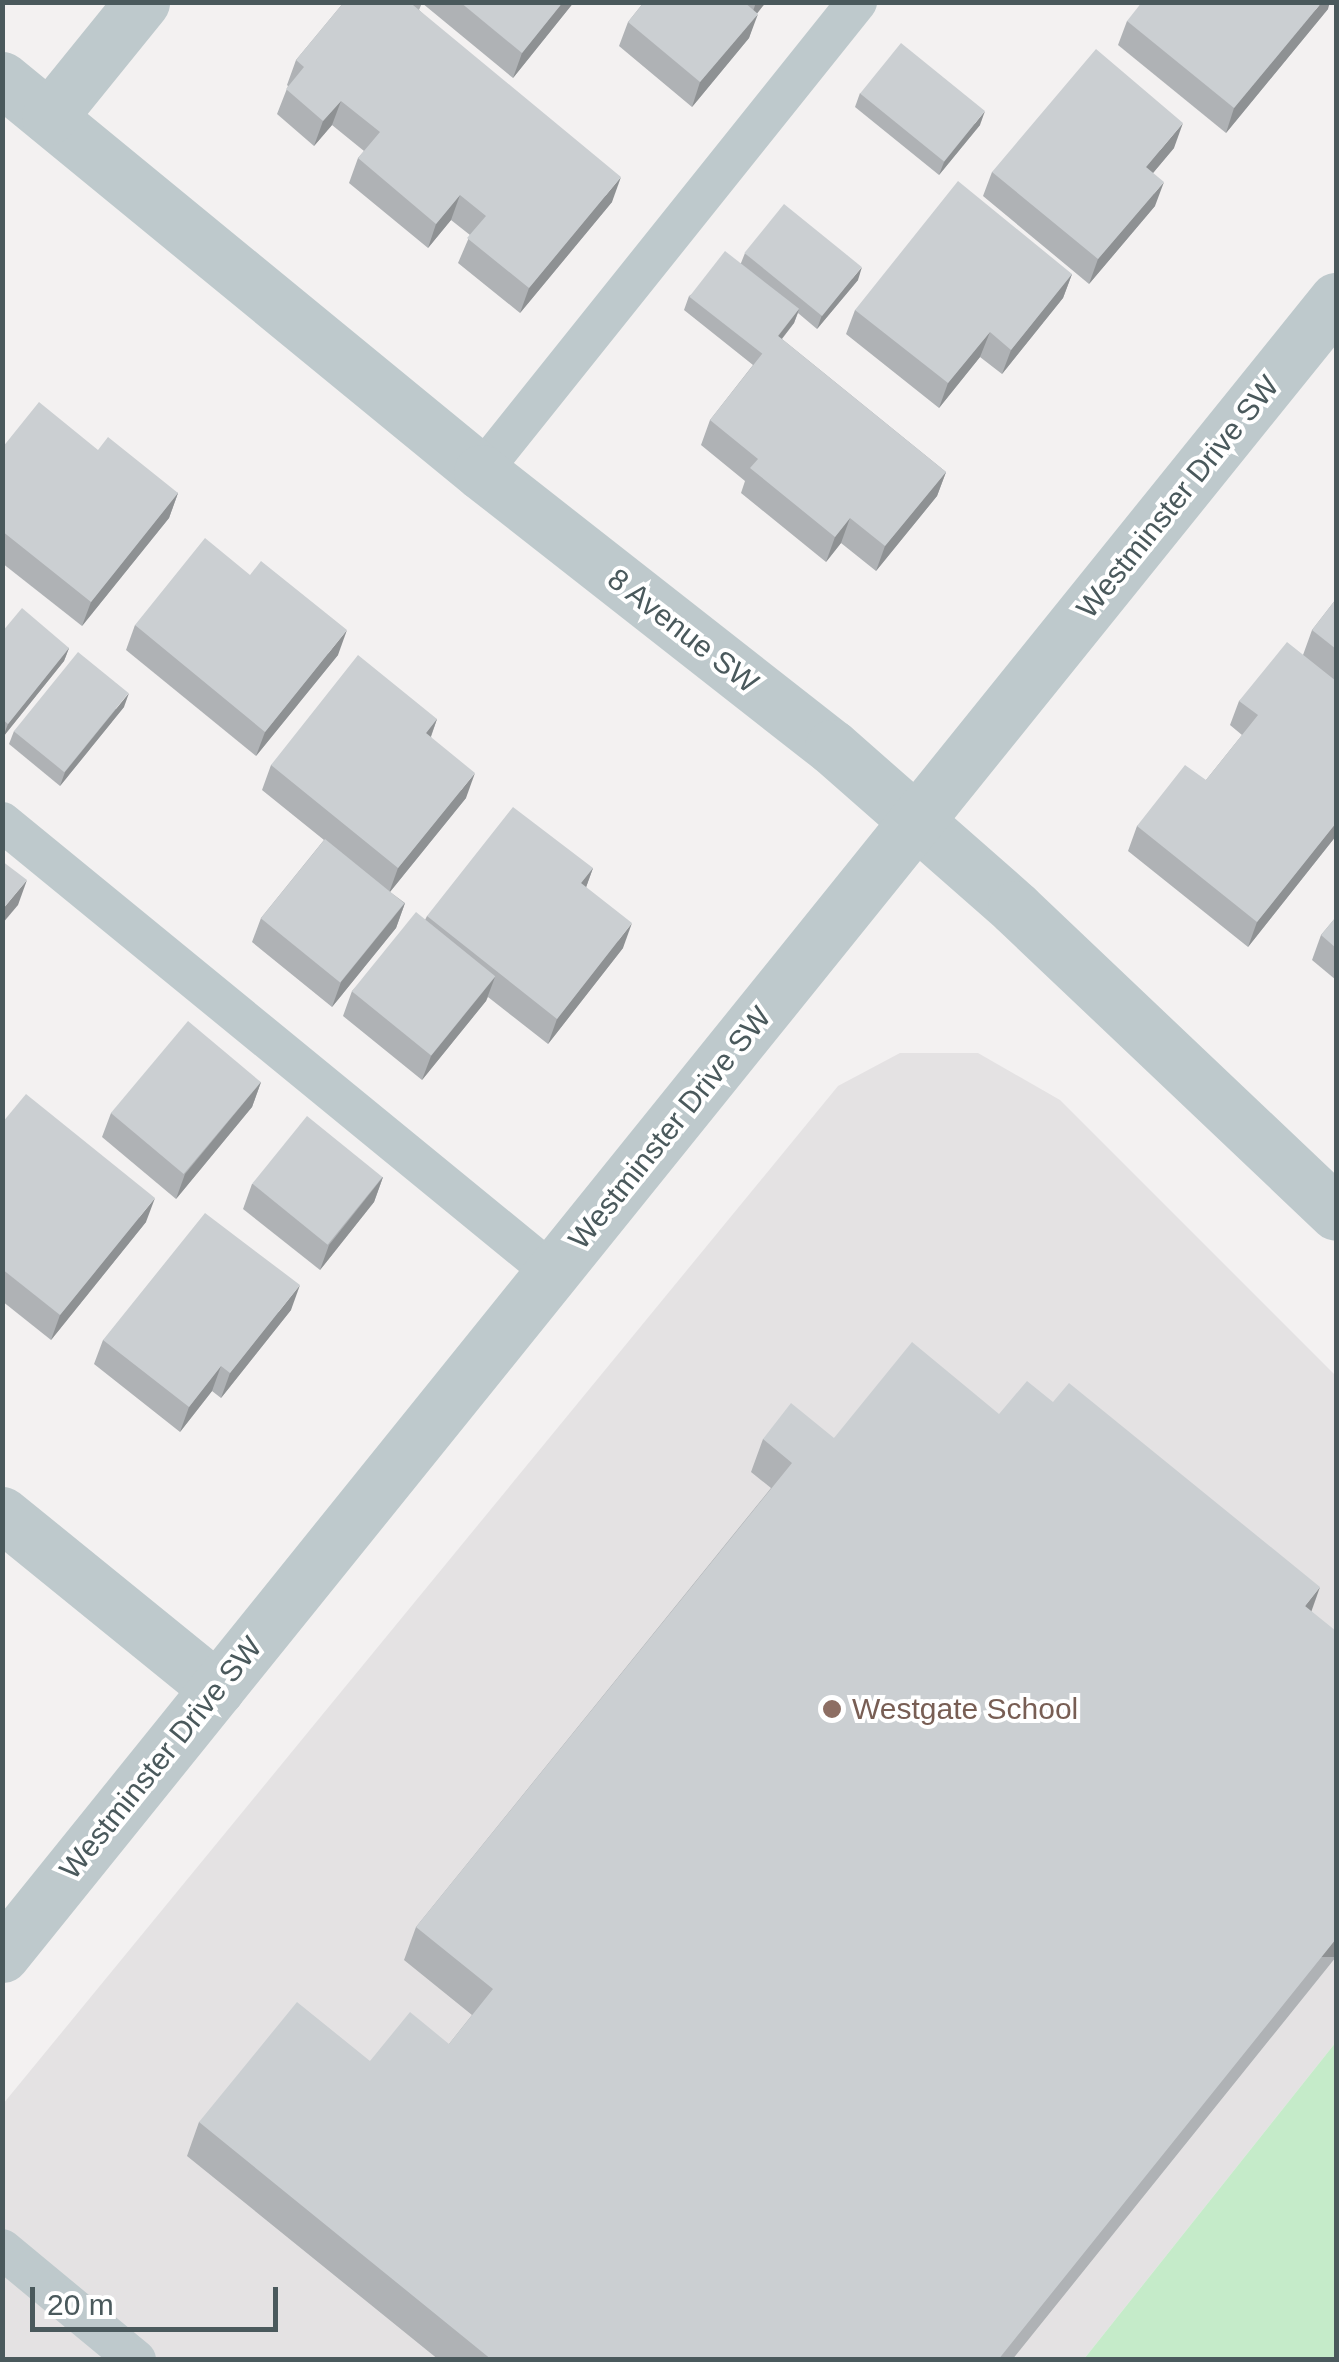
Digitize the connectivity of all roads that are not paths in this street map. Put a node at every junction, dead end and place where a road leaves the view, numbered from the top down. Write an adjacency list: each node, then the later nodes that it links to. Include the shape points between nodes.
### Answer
1 (142, 2): 4 (street)
2 (856, 2): 6 (lane)
3 (2, 79): 4 (street, 8 Avenue SW)
4 (49, 117): 6 (street, 8 Avenue SW)
5 (1336, 300): 7 (street, Westminster Drive SW)
6 (481, 472): 7 (street, 8 Avenue SW)
7 (916, 821): 9 (street, 8 Avenue SW); 10 (street, Westminster Drive SW)
8 (2, 822): 10 (lane)
9 (1335, 1209)
10 (553, 1273): 12 (street, Westminster Drive SW)
11 (2, 1514): 12 (street)
12 (217, 1689): 13 (street, Westminster Drive SW)
13 (2, 1955)
14 (2, 2248): 15 (lane)
15 (136, 2360)

